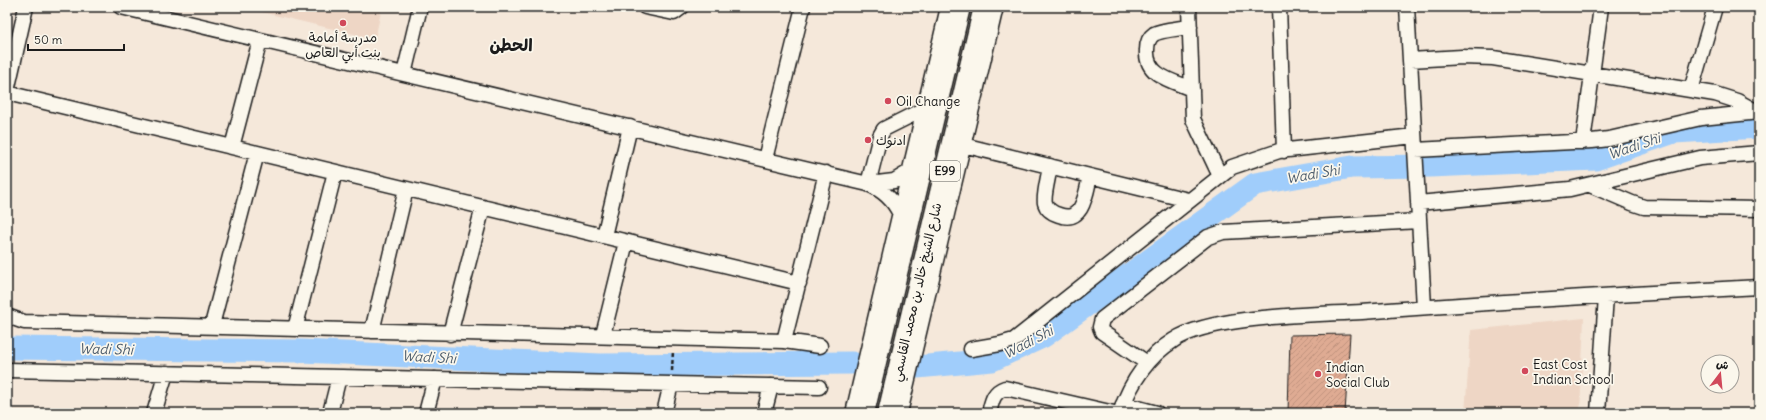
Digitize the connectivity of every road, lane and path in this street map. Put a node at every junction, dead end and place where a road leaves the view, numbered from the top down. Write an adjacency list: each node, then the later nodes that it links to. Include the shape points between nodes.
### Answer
1 (26, 7): 23 (street)
2 (121, 7): 17 (street)
3 (420, 7): 20 (street)
4 (645, 7): 5 (street, via 674,13)
5 (682, 7)
6 (804, 7): 34 (street)
7 (948, 7): 24 (street)
8 (960, 7): 56 (highway, شارع الشيخ خالد بن محمد القاسمي / E99)
9 (984, 7): 49 (highway, شارع الشيخ خالد بن محمد القاسمي / E99)
10 (996, 7): 29 (street)
11 (1188, 7): 16 (street)
12 (1279, 7): 31 (street)
13 (1407, 7): 18 (street)
14 (1601, 7): 19 (street)
15 (1715, 7): 22 (street)
16 (1190, 27): 21 (street); 21 (street, via 1154,34 1148,42 1147,56 1151,69 1164,78)
17 (260, 40): 20 (street); 30 (street)
18 (1410, 60): 19 (street, via 1477,57); 28 (street)
19 (1591, 73): 22 (street); 27 (street)
20 (404, 74): 26 (street)
21 (1192, 89): 40 (street, via 1193,119)
22 (1691, 90): 25 (street, via 1726,97)
23 (7, 92): 30 (street)
24 (924, 109): 37 (street); 41 (street, via 884,128)
25 (1758, 112): 27 (street, via 1701,118 1609,139)
26 (630, 127): 34 (street); 51 (street)
27 (1583, 142): 28 (street)
28 (1415, 143): 31 (street); 44 (street)
29 (963, 145): 35 (street); 49 (street)
30 (232, 147): 32 (street)
31 (1284, 151): 40 (street, via 1232,167)
32 (257, 153): 36 (street); 59 (street)
33 (1759, 153): 42 (street, via 1700,158)
34 (765, 159): 38 (street)
35 (1050, 166): 39 (street); 39 (street, via 1045,202 1048,210 1063,216 1068,217 1077,213 1083,204)
36 (335, 172): 43 (street); 60 (street)
37 (909, 172): 41 (street, via 894,181); 48 (street)
38 (826, 173): 41 (street); 53 (street)
39 (1090, 176): 45 (street)
40 (1220, 176): 45 (street)
41 (868, 184): 48 (street, via 891,199)
42 (1590, 185): 44 (street, via 1570,189); 47 (street, via 1632,204 1644,206)
43 (406, 189): 46 (street); 61 (street)
44 (1418, 196): 50 (street)
45 (1188, 200): 67 (street, via 1014,340)
46 (483, 207): 51 (street); 62 (street)
47 (1759, 209)
48 (900, 214): 56 (street)
49 (941, 215): 76 (street); 76 (highway, شارع الشيخ خالد بن محمد القاسمي / E99, via 906,336)
50 (1419, 221): 57 (street); 68 (street, via 1223,232 1208,237 1102,319 1102,332)
51 (604, 236): 52 (street)
52 (626, 242): 53 (street); 63 (street)
53 (799, 283): 64 (street)
54 (1759, 287): 55 (street)
55 (1606, 296): 57 (street); 87 (street)
56 (885, 300): 83 (street); 84 (highway, شارع الشيخ خالد بن محمد القاسمي / E99, via 884,329)
57 (1424, 307): 68 (street, via 1226,323 1196,330 1174,339)
58 (7, 316): 59 (street, via 24,322)
59 (212, 325): 60 (street)
60 (295, 329): 61 (street)
61 (372, 331): 62 (street)
62 (450, 334): 63 (street)
63 (603, 335): 64 (street)
64 (784, 341): 66 (street)
65 (674, 346): 73 (path)
66 (820, 346)
67 (971, 349)
68 (1147, 363): 77 (street, via 1134,380)
69 (7, 370): 70 (street)
70 (166, 373): 71 (street); 78 (street)
71 (339, 377): 72 (street); 79 (street)
72 (435, 379): 73 (street); 80 (street)
73 (671, 380): 74 (street); 81 (street)
74 (771, 386): 75 (street); 82 (street)
75 (819, 387)
76 (893, 408)
77 (1119, 410): 85 (street, via 1005,388 998,390 994,395); 86 (street)
78 (154, 413)
79 (330, 413)
80 (426, 413)
81 (664, 413)
82 (764, 413)
83 (853, 413)
84 (864, 413)
85 (989, 413)
86 (1157, 413)
87 (1598, 413)

